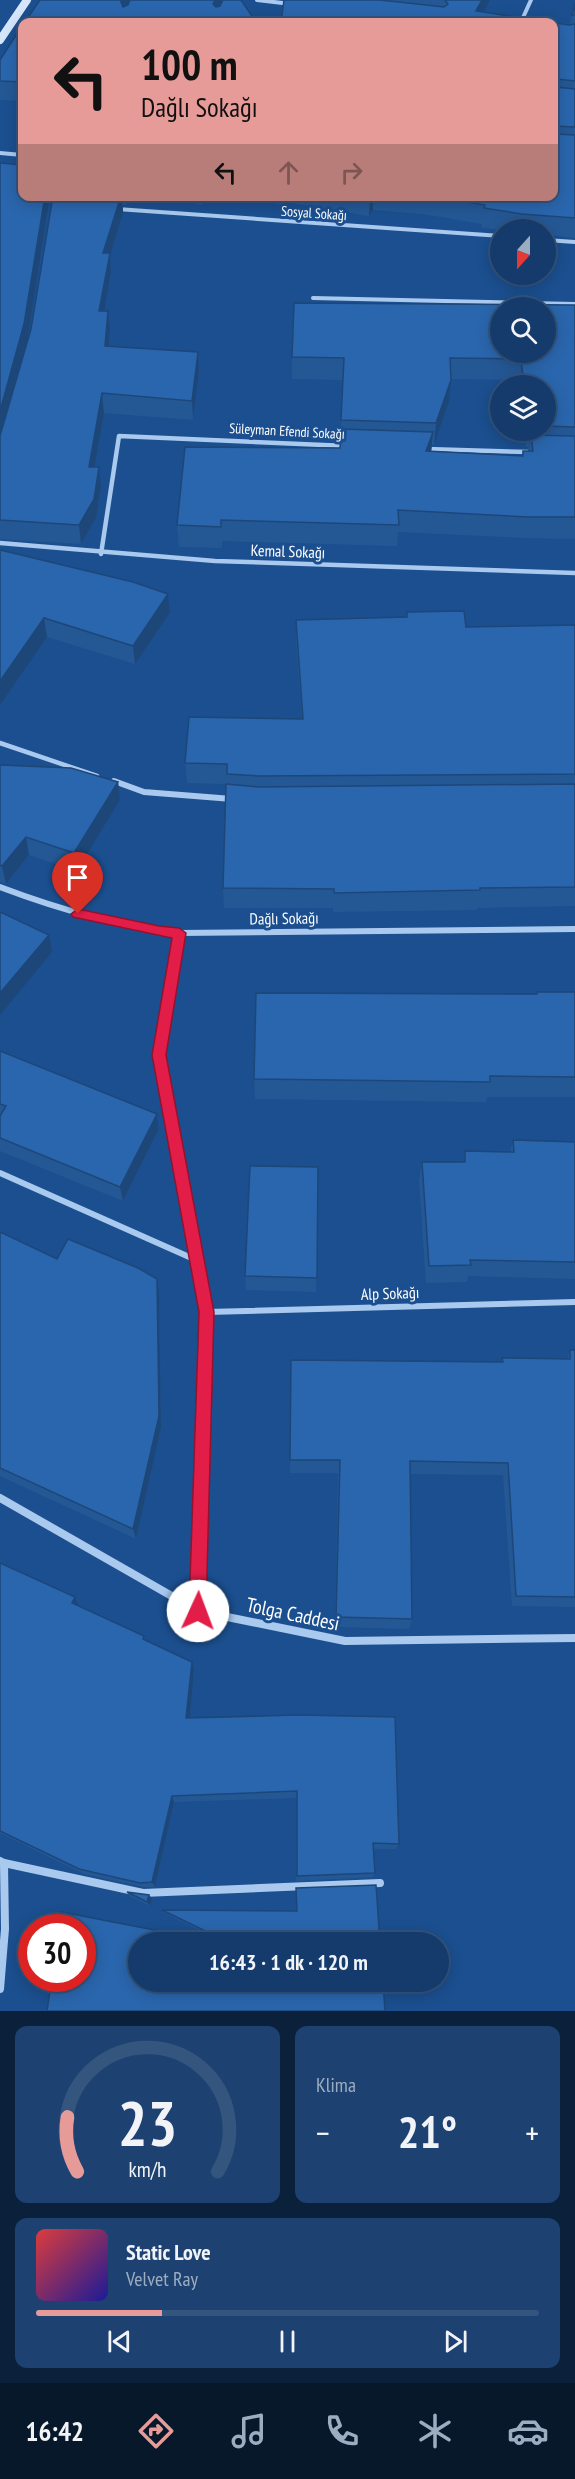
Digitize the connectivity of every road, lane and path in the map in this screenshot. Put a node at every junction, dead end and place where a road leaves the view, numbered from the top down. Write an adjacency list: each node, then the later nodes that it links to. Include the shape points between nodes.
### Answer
1 (27, 0): 6 (street)
2 (257, 0): 4 (street)
3 (531, 0): 5 (street)
4 (292, 4)
5 (523, 18)
6 (0, 40)
7 (0, 153): 8 (street)
8 (18, 155)
9 (107, 208): 10 (street, Sosyal Sokağı)
10 (490, 235)
11 (556, 241): 12 (street)
12 (575, 242)
13 (313, 298): 14 (street)
14 (575, 304)
15 (354, 446): 19 (street, Süleyman Efendi Sokağı, via 119,436)
16 (424, 449): 17 (street)
17 (540, 452)
18 (0, 543): 19 (street, Kemal Sokağı)
19 (101, 554): 20 (street, Kemal Sokağı, via 280,565)
20 (575, 573)
21 (0, 743): 22 (street)
22 (100, 777)
23 (111, 781): 24 (street, via 144,792)
24 (236, 800)
25 (0, 887): 27 (street, Dağlı Sokağı, via 58,909)
26 (575, 929): 27 (street, Dağlı Sokağı)
27 (179, 933): 29 (street, via 159,1055)
28 (0, 1173): 29 (street)
29 (196, 1260): 31 (street)
30 (575, 1302): 31 (street, Alp Sokağı)
31 (207, 1312): 33 (street)
32 (0, 1498): 33 (street, Tolga Caddesi)
33 (198, 1611): 34 (street, Tolga Caddesi, via 345,1641)
34 (575, 1638)
35 (2, 1862): 36 (street, via 143,1893); 37 (street, via 4,1929)
36 (380, 1883)
37 (0, 1989)

